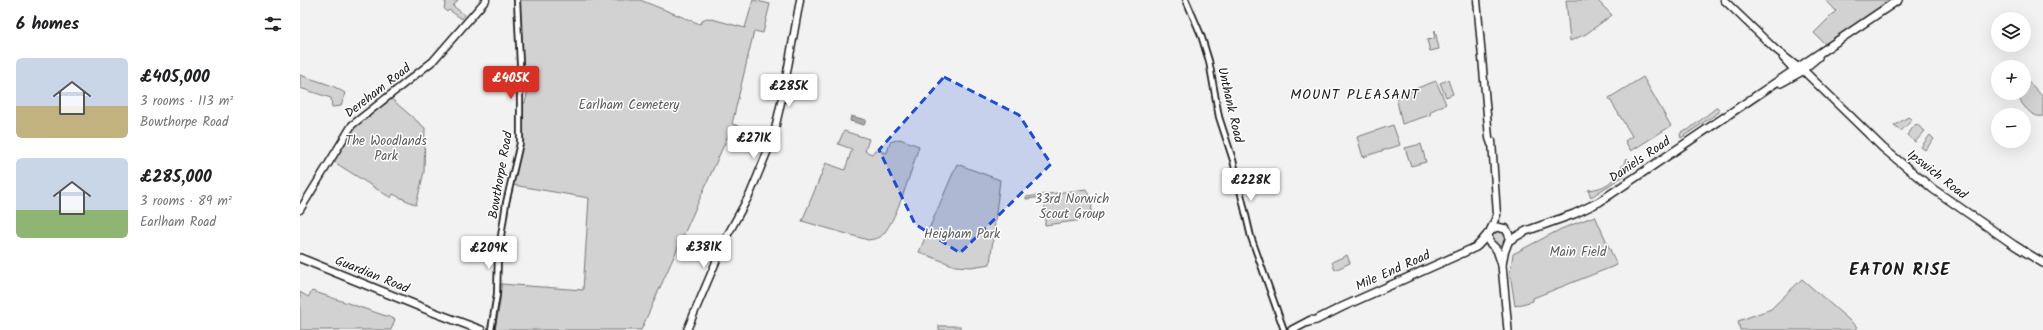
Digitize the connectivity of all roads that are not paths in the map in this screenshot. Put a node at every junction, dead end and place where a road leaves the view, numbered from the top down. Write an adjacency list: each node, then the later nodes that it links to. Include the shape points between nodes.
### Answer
1 (486, 0): 9 (main road, Dereham Road, via 432,61 352,125)
2 (516, 0): 23 (street, Bowthorpe Road, via 520,64 520,143 506,203 498,256 498,294)
3 (800, 0): 24 (main road, via 773,138)
4 (1186, 0): 25 (street, Unthank Road, via 1209,62 1219,117 1233,160 1251,237)
5 (1477, 0): 10 (main road)
6 (1724, 0): 8 (main road, Ipswich Road)
7 (1898, 0): 8 (highway, Daniels Road)
8 (1798, 70): 12 (highway, Daniels Road, via 1599,202); 18 (highway, Ipswich Road, via 1888,153 1933,189)
9 (300, 210)
10 (1497, 215): 11 (main road); 13 (main road)
11 (1505, 228): 12 (highway, Daniels Road); 13 (highway, via 1497,227); 14 (highway, via 1510,234)
12 (1526, 231): 14 (highway, Daniels Road)
13 (1490, 232): 15 (highway, Mile End Road); 16 (highway, via 1488,240)
14 (1508, 243): 16 (highway, via 1501,249); 19 (highway)
15 (1476, 246): 16 (highway, Mile End Road); 26 (highway, Mile End Road)
16 (1493, 247): 19 (highway, via 1499,253)
17 (300, 258): 20 (highway, Guardian Road)
18 (2043, 263)
19 (1502, 265): 27 (highway)
20 (436, 313): 21 (highway, Guardian Road); 22 (highway, Guardian Road)
21 (470, 330)
22 (482, 330)
23 (491, 330)
24 (687, 330)
25 (1284, 330)
26 (1292, 330)
27 (1508, 330)

